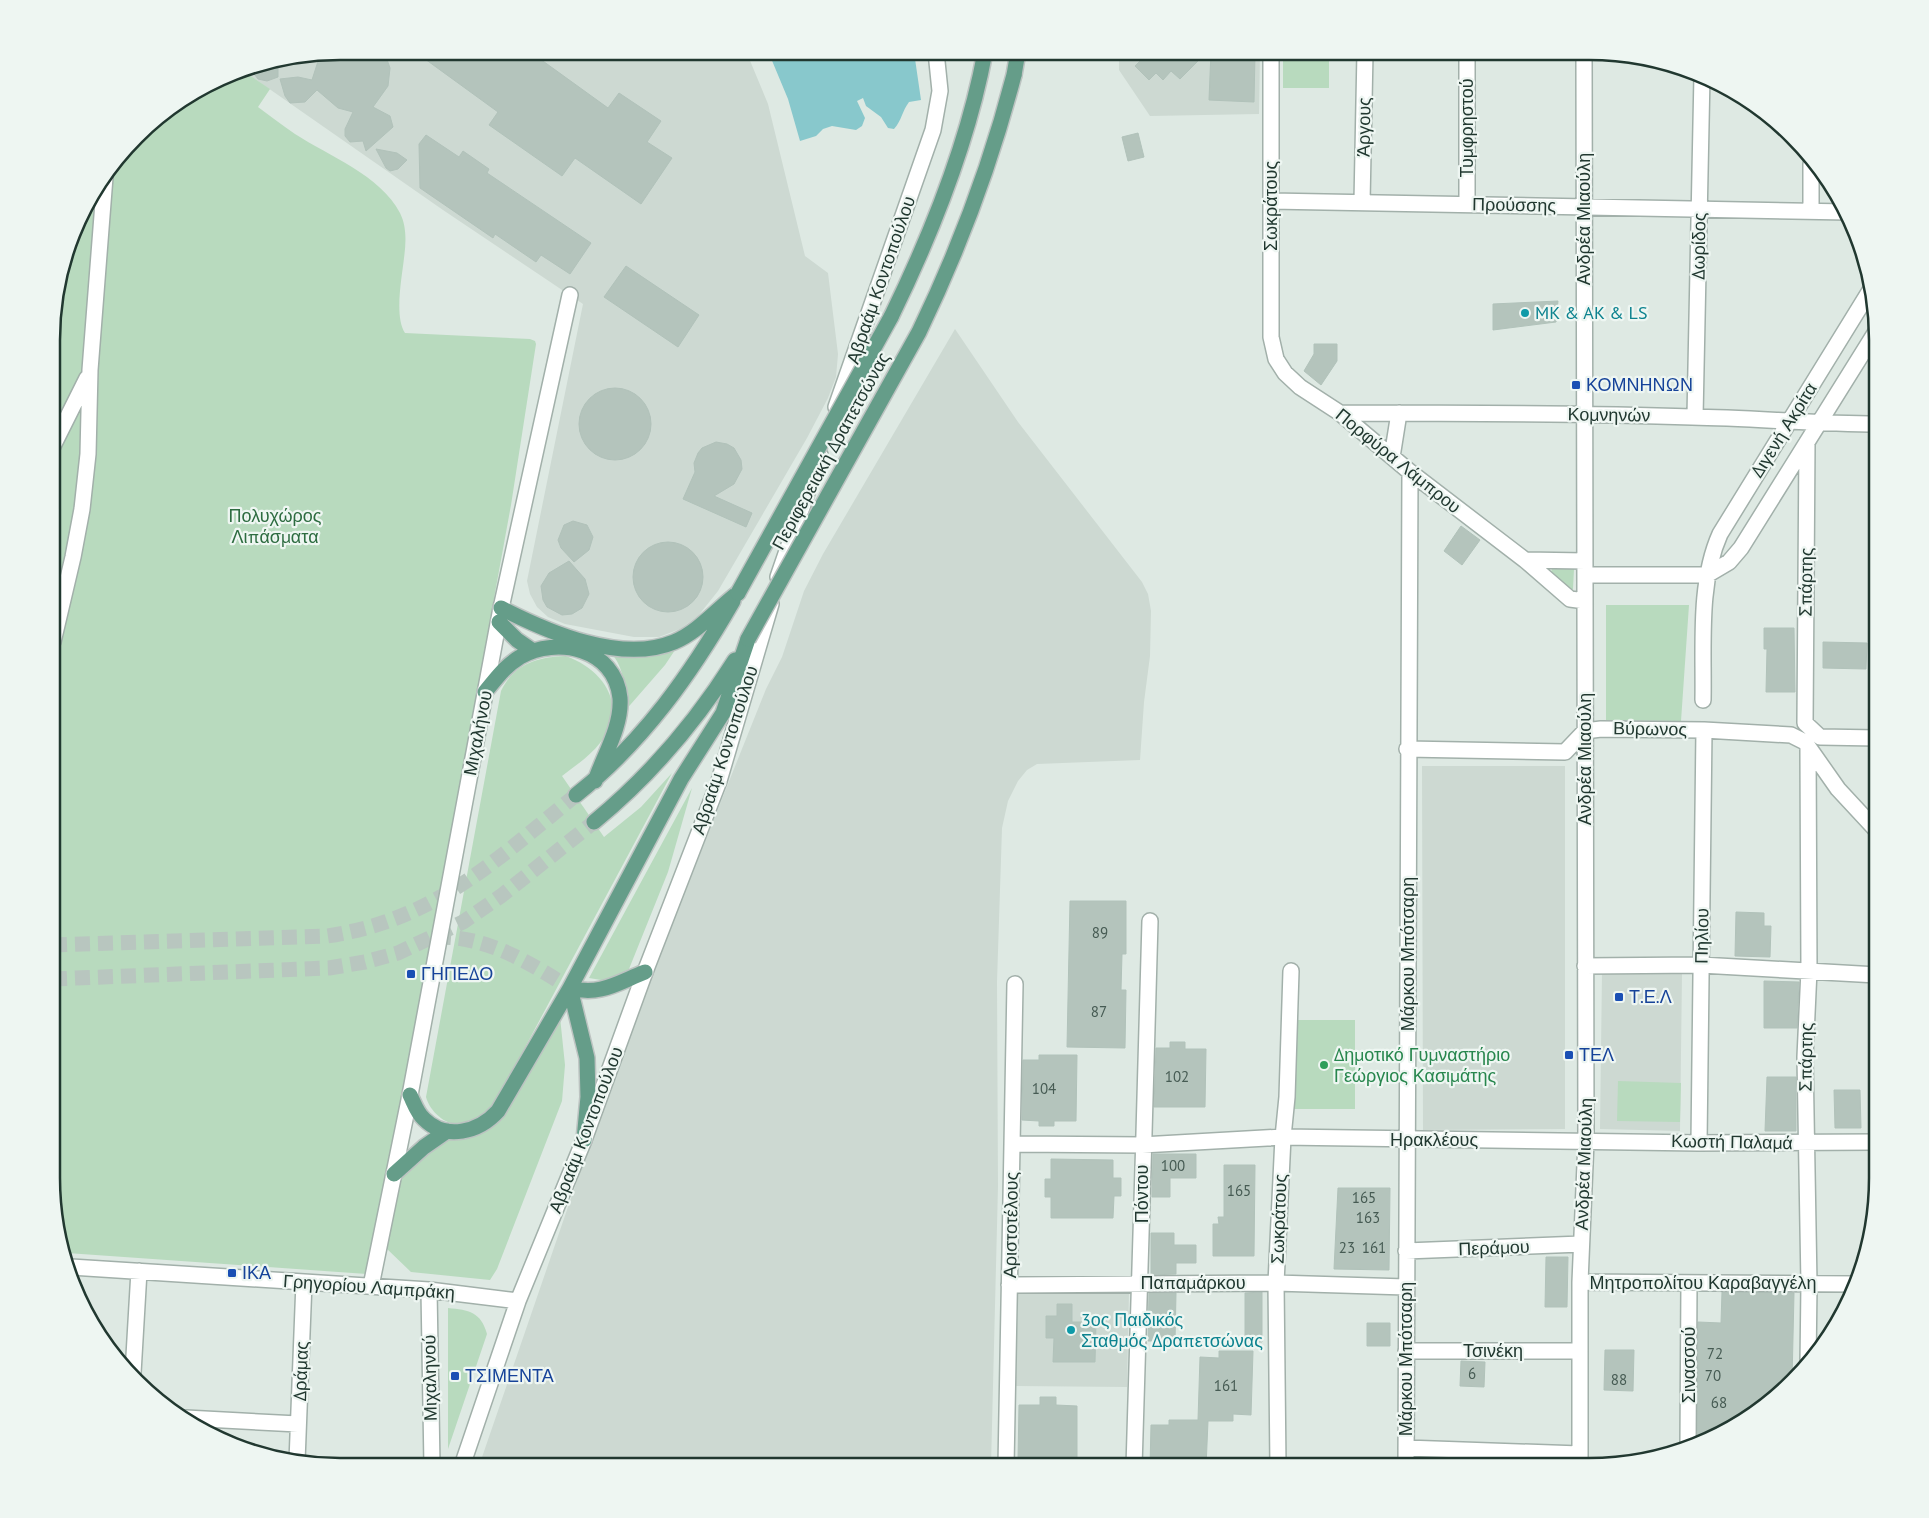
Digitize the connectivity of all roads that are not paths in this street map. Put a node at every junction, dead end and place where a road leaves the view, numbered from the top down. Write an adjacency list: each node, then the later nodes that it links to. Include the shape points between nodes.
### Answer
1 (937, 60): 59 (street, Αβραάμ Κοντοπούλου, via 940,91 925,155 788,546 720,781)
2 (984, 60): 37 (main road, Περιφερειακή Δραπετσώνας, bridge, via 958,157 908,282)
3 (1017, 60): 41 (main road, Περιφερειακή Δραπετσώνας, bridge, via 988,168 938,293)
4 (1271, 60): 11 (street, Σωκράτους)
5 (1365, 60): 12 (street, Άργους)
6 (1467, 60): 13 (street, Τυμφρηστού)
7 (1584, 60): 14 (street, Ανδρέα Μιαούλη)
8 (1702, 84): 15 (street, Δωρίδος)
9 (1811, 169): 16 (street)
10 (104, 189): 22 (street)
11 (1271, 201): 12 (street, Προύσσης); 21 (street, Σωκράτους, via 1271,337)
12 (1362, 202): 13 (street, Προύσσης)
13 (1467, 204): 14 (street, Προύσσης)
14 (1584, 206): 15 (street, Προύσσης); 25 (street, Ανδρέα Μιαούλη)
15 (1700, 209): 16 (street, Προύσσης); 26 (street, Δωρίδος)
16 (1811, 212): 17 (street, Προύσσης)
17 (1838, 212)
18 (570, 295): 40 (street, Μιχαλήνου)
19 (1866, 297): 27 (street, Διγενή Ακρίτα)
20 (1869, 341): 28 (street, Διγενή Ακρίτα)
21 (1276, 359): 23 (street, Πορφύρα Λάμπρου, via 1300,387)
22 (90, 370): 30 (street); 39 (street, via 88,454 82,509)
23 (1340, 413): 24 (street, Κομνηνών); 32 (street, Πορφύρα Λάμπρου)
24 (1399, 413): 25 (street, Κομνηνών); 32 (street)
25 (1584, 414): 26 (street, Κομνηνών); 35 (street, Ανδρέα Μιαούλη)
26 (1695, 417): 27 (street, Κομνηνών)
27 (1789, 422): 28 (street, Κομνηνών); 36 (street, Διγενή Ακρίτα, via 1720,534)
28 (1818, 424): 29 (street, Κομνηνών); 31 (street, Διγενή Ακρίτα)
29 (1869, 424)
30 (60, 433)
31 (1807, 442): 36 (street, Διγενή Ακρίτα, via 1741,548 1729,562); 47 (street, Σπάρτης, via 1805,723 1820,737)
32 (1392, 457): 33 (street, Πορφύρα Λάμπρου)
33 (1410, 472): 34 (street, Πορφύρα Λάμπρου); 48 (street, Μάρκου Μπότσαρη)
34 (1525, 560): 35 (street); 38 (street, Πορφύρα Λάμπρου, via 1570,599)
35 (1585, 568): 36 (street, Διγενή Ακρίτα); 38 (street, Ανδρέα Μιαούλη)
36 (1707, 574): 44 (street)
37 (738, 593): 40 (main road, via 675,642 640,649 587,643); 50 (main road, Περιφερειακή Δραπετσώνας, via 698,660 640,735)
38 (1584, 601): 46 (street, Ανδρέα Μιαούλη)
39 (60, 612)
40 (500, 615): 42 (main road, via 516,640); 43 (street, Μιχαλήνου)
41 (748, 638): 52 (main road, Περιφερειακή Δραπετσώνας, via 698,714 663,756); 62 (main road, via 723,713 681,779)
42 (533, 651): 43 (main road, via 506,667); 50 (main road, via 558,645 578,648 605,665 616,682 620,714)
43 (485, 692): 63 (street, Μιχαλήνου)
44 (1703, 700)
45 (1704, 730): 46 (street, Βύρωνος); 49 (street, Βύρωνος, via 1792,735 1805,742); 55 (street, Πηλίου)
46 (1585, 731): 48 (street, via 1565,752); 56 (street, Ανδρέα Μιαούλη)
47 (1869, 738)
48 (1407, 748): 67 (street, Μάρκου Μπότσαρη)
49 (1808, 748): 53 (street, Βύρωνος, via 1838,789); 57 (street, Σπάρτης)
50 (595, 781): 51 (main road, Περιφερειακή Δραπετσώνας)
51 (576, 795)
52 (594, 822)
53 (1869, 822)
54 (1150, 921): 73 (street, Πόντου)
55 (1701, 965): 56 (street); 57 (street); 70 (street, Πηλίου)
56 (1585, 966): 68 (street, Ανδρέα Μιαούλη)
57 (1809, 970): 60 (street); 71 (street, Σπάρτης)
58 (1291, 971): 65 (street, Σωκράτους, via 1288,1097)
59 (645, 972): 62 (main road, via 601,990 591,992); 66 (street, Αβραάμ Κοντοπούλου)
60 (1869, 974)
61 (1015, 984): 72 (street, Αριστοτέλους)
62 (570, 988): 64 (main road, via 498,1111 478,1128); 66 (main road, via 587,1058)
63 (410, 1095): 64 (main road, via 422,1118); 74 (street, Μιχαλήνου)
64 (447, 1131): 74 (main road)
65 (1282, 1137): 67 (street, Ηρακλέους); 73 (street, Ηρακλέους); 82 (street, Σωκράτους)
66 (584, 1140): 90 (street, Αβραάμ Κοντοπούλου)
67 (1407, 1140): 68 (street, Ηρακλέους); 76 (street, Μάρκου Μπότσαρη)
68 (1586, 1141): 70 (street, Κωστή Παλαμά); 75 (street, Ανδρέα Μιαούλη)
69 (1869, 1142): 71 (street, Κωστή Παλαμά)
70 (1699, 1143): 71 (street, Κωστή Παλαμά)
71 (1805, 1143): 85 (street, Σπάρτης)
72 (1012, 1144): 73 (street, Ηρακλέους); 84 (street, Αριστοτέλους)
73 (1142, 1145): 81 (street, Πόντου)
74 (394, 1174): 87 (street)
75 (1581, 1244): 76 (street, Περάμου); 80 (street, Ανδρέα Μιαούλη)
76 (1406, 1251): 88 (street, Μάρκου Μπότσαρη)
77 (75, 1267): 78 (street, Γρηγορίου Λαμπράκη)
78 (139, 1272): 79 (street, Γρηγορίου Λαμπράκη); 94 (street)
79 (304, 1282): 87 (street, Γρηγορίου Λαμπράκη); 96 (street, Δράμας)
80 (1580, 1282): 83 (street, Μητροπολίτου Καραβαγγέλη); 92 (street, Ανδρέα Μιαούλη)
81 (1141, 1283): 82 (street, Παπαμάρκου); 84 (street, Παπαμάρκου); 103 (street, Πόντου)
82 (1276, 1283): 88 (street, Παπαμάρκου); 104 (street, Σωκράτους)
83 (1689, 1283): 85 (street, Μητροπολίτου Καραβαγγέλη); 97 (street, Σινασσού)
84 (1009, 1284): 102 (street, Αριστοτέλους)
85 (1810, 1284): 86 (street, Μητροπολίτου Καραβαγγέλη); 93 (street, Σπάρτης)
86 (1848, 1284)
87 (371, 1286): 89 (street, Γρηγορίου Λαμπράκη)
88 (1406, 1287): 91 (street, Μάρκου Μπότσαρη)
89 (429, 1290): 90 (street, Γρηγορίου Λαμπράκη); 100 (street, Μιχαληνού)
90 (518, 1301): 101 (street, Αβραάμ Κοντοπούλου)
91 (1406, 1351): 92 (street, Τσινέκη); 98 (street, Μάρκου Μπότσαρη)
92 (1580, 1351): 107 (street, Ανδρέα Μιαούλη)
93 (1808, 1352)
94 (132, 1366)
95 (196, 1419): 96 (street)
96 (298, 1424): 99 (street, Δράμας)
97 (1688, 1440)
98 (1406, 1448): 105 (street, Μάρκου Μπότσαρη); 106 (street)
99 (298, 1455)
100 (432, 1458)
101 (465, 1458)
102 (1006, 1458)
103 (1134, 1458)
104 (1278, 1458)
105 (1406, 1458)
106 (1551, 1458)
107 (1580, 1458)

